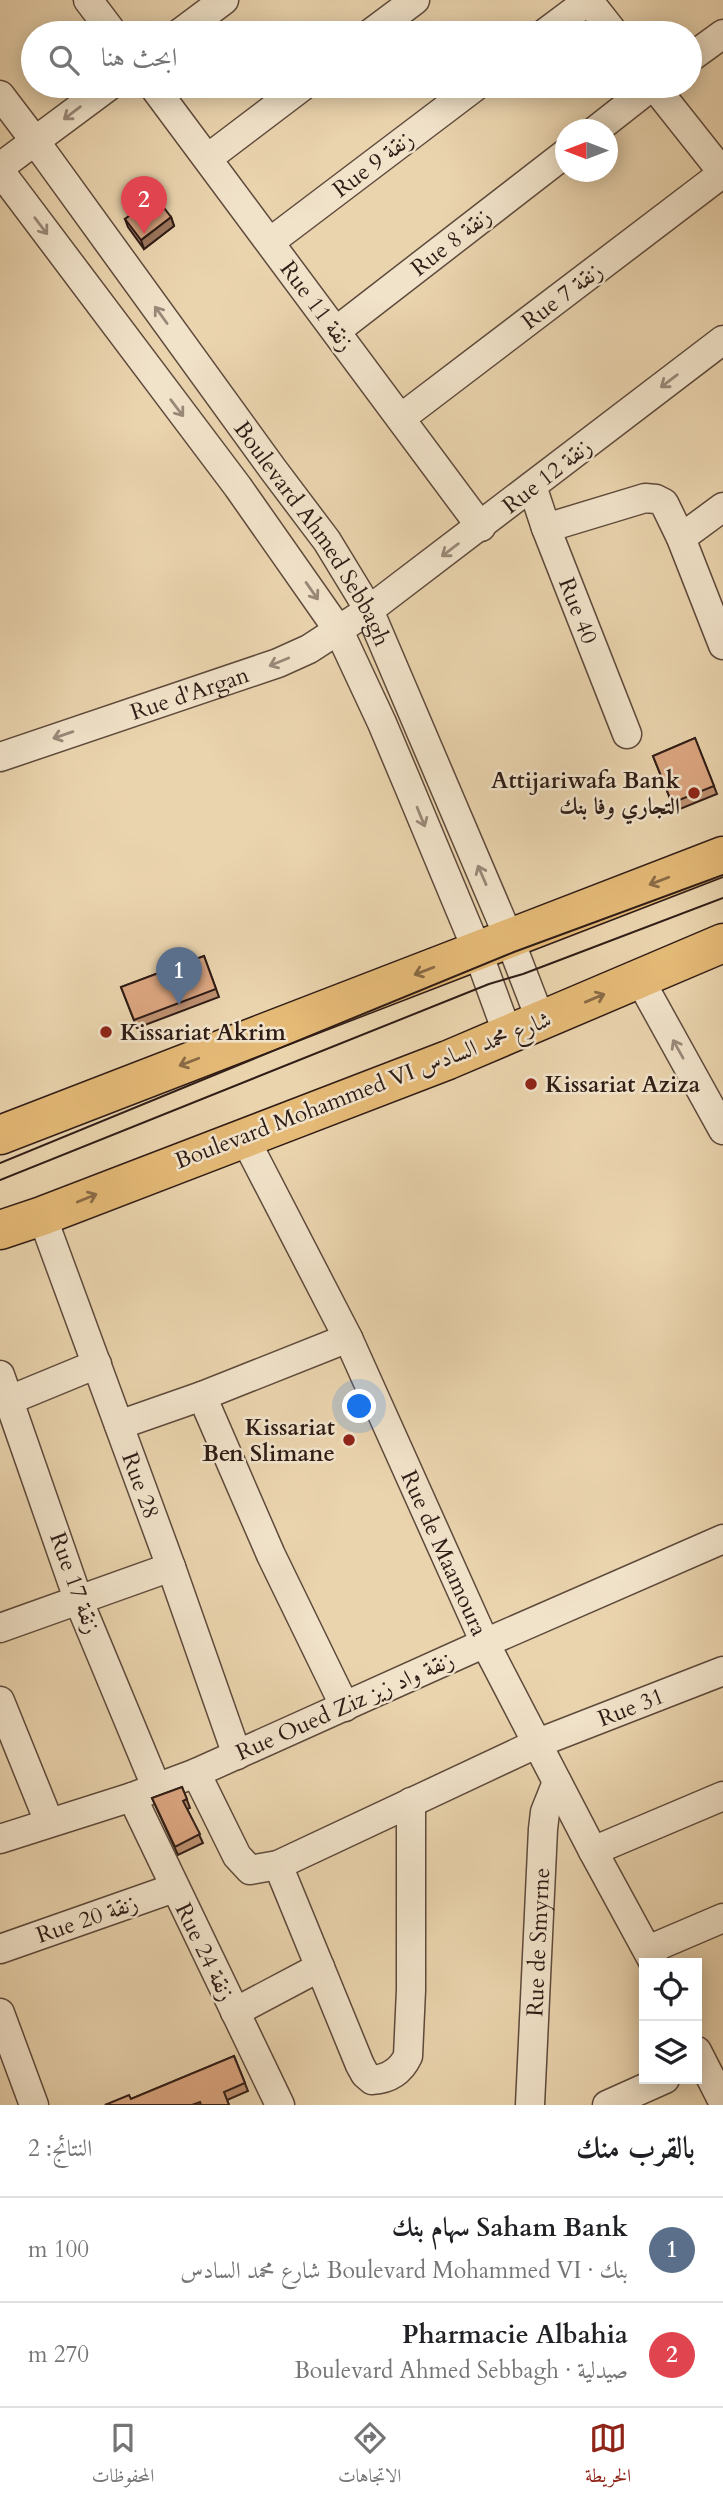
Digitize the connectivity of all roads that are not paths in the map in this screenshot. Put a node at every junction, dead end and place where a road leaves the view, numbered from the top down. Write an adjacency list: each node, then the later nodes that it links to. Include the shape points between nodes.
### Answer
1 (88, 0): 5 (street)
2 (224, 0): 6 (street)
3 (415, 0): 7 (street)
4 (588, 0): 8 (street); 9 (street)
5 (104, 21)
6 (196, 21)
7 (387, 21)
8 (561, 21)
9 (605, 21)
10 (723, 34): 11 (street)
11 (702, 49)
12 (0, 95): 20 (street, Boulevard Ahmed Sebbagh)
13 (93, 98): 20 (street, one-way to 20)
14 (162, 98): 21 (street, Rue 11 زنقة)
15 (287, 98): 21 (street)
16 (460, 98): 26 (street, Rue 9 زنقة)
17 (637, 98): 19 (street)
18 (663, 98): 24 (street)
19 (610, 119)
20 (36, 141): 23 (street); 25 (street, Boulevard Ahmed Sebbagh)
21 (208, 158): 26 (street, Rue 11 زنقة)
22 (555, 161): 28 (street, Rue 8 زنقة)
23 (0, 169): 27 (street, Boulevard Ahmed Sebbagh, one-way to 27)
24 (723, 173): 30 (street, Rue 7 زنقة)
25 (97, 227): 27 (street); 36 (street, Boulevard Ahmed Sebbagh, one-way to 25, via 327,541)
26 (270, 242): 28 (street, Rue 11 زنقة)
27 (61, 254): 37 (street, Boulevard Ahmed Sebbagh, one-way to 37, via 238,487)
28 (336, 331): 30 (street, Rue 11 زنقة)
29 (723, 340): 31 (street, Rue 12 زنقة, one-way to 31)
30 (401, 418): 33 (street, Rue 11 زنقة)
31 (532, 486): 33 (street, Rue 12 زنقة); 34 (street, Rue 40)
32 (723, 507): 35 (street)
33 (481, 527): 36 (street, Rue 12 زنقة, one-way to 36)
34 (546, 528): 35 (street, via 645,498 664,503); 39 (street, Rue 40)
35 (681, 538): 38 (street)
36 (369, 610): 37 (street, Rue d'Argan); 41 (street, Boulevard Ahmed Sebbagh)
37 (339, 631): 40 (street, Rue d'Argan, one-way to 40, via 278,663); 42 (street, Boulevard Ahmed Sebbagh)
38 (722, 644)
39 (627, 734)
40 (0, 757)
41 (439, 774): 42 (street); 45 (street, Boulevard Ahmed Sebbagh, one-way to 41)
42 (409, 787): 45 (street, Boulevard Ahmed Sebbagh, one-way to 45)
43 (723, 856): 45 (main road, one-way to 45)
44 (723, 943): 46 (main road, Boulevard Mohammed VI شارع محمد السادس)
45 (493, 944): 47 (street, Boulevard Ahmed Sebbagh); 49 (main road, one-way to 49)
46 (640, 980): 47 (main road, Boulevard Mohammed VI شارع محمد السادس, one-way to 46); 48 (street, one-way to 46)
47 (524, 1028): 50 (main road, Boulevard Mohammed VI شارع محمد السادس)
48 (723, 1130)
49 (0, 1135)
50 (244, 1137): 51 (main road, Boulevard Mohammed VI شارع محمد السادس, one-way to 50); 53 (street, Rue de Maamoura)
51 (42, 1216): 52 (main road, Boulevard Mohammed VI شارع محمد السادس); 54 (street, Rue 28)
52 (0, 1230)
53 (348, 1338): 56 (street); 62 (street, Rue de Maamoura)
54 (97, 1364): 55 (street); 57 (street, Rue 28)
55 (3, 1393): 60 (street, Rue 17 زنقة)
56 (202, 1396): 57 (street); 65 (street, via 271,1555)
57 (119, 1425): 59 (street, Rue 28)
58 (723, 1539): 62 (street, Rue Oued Ziz زنقة واد زيز)
59 (171, 1567): 60 (street); 67 (street, Rue 28)
60 (78, 1599): 61 (street); 70 (street, Rue 17 زنقة)
61 (0, 1628)
62 (485, 1643): 65 (street, Rue Oued Ziz زنقة واد زيز); 66 (street, Rue de Maamoura)
63 (723, 1671): 66 (street, Rue 31)
64 (0, 1701): 73 (street)
65 (345, 1707): 67 (street, Rue Oued Ziz زنقة واد زيز)
66 (538, 1743): 69 (street, Rue de Maamoura); 72 (street, Rue 31)
67 (237, 1755): 68 (street, Rue Oued Ziz زنقة واد زيز)
68 (196, 1773): 70 (street, Rue Oued Ziz زنقة واد زيز); 76 (street, Rue 31, via 237,1856 250,1870)
69 (557, 1782): 75 (street, Rue de Maamoura); 89 (street, Rue de Smyrne, via 542,1829)
70 (144, 1793): 73 (street, Rue Oued Ziz زنقة واد زيز); 77 (street, Rue 24 زنقة)
71 (723, 1796): 75 (street)
72 (411, 1802): 76 (street, Rue 31); 81 (street, via 409,2040 408,2056 400,2069 378,2080 365,2074)
73 (49, 1822): 74 (street, Rue Oued Ziz زنقة واد زيز)
74 (0, 1839)
75 (593, 1851): 80 (street, Rue de Maamoura)
76 (278, 1865): 81 (street)
77 (174, 1888): 79 (street, Rue 20 زنقة); 82 (street, Rue 24 زنقة)
78 (723, 1918): 80 (street)
79 (0, 1949)
80 (651, 1957)
81 (320, 1966): 82 (street)
82 (235, 2012): 88 (street, Rue 24 زنقة)
83 (0, 2013): 87 (street)
84 (705, 2058): 86 (street)
85 (654, 2084): 90 (street)
86 (723, 2102)
87 (34, 2105)
88 (280, 2105)
89 (530, 2105)
90 (607, 2105)

